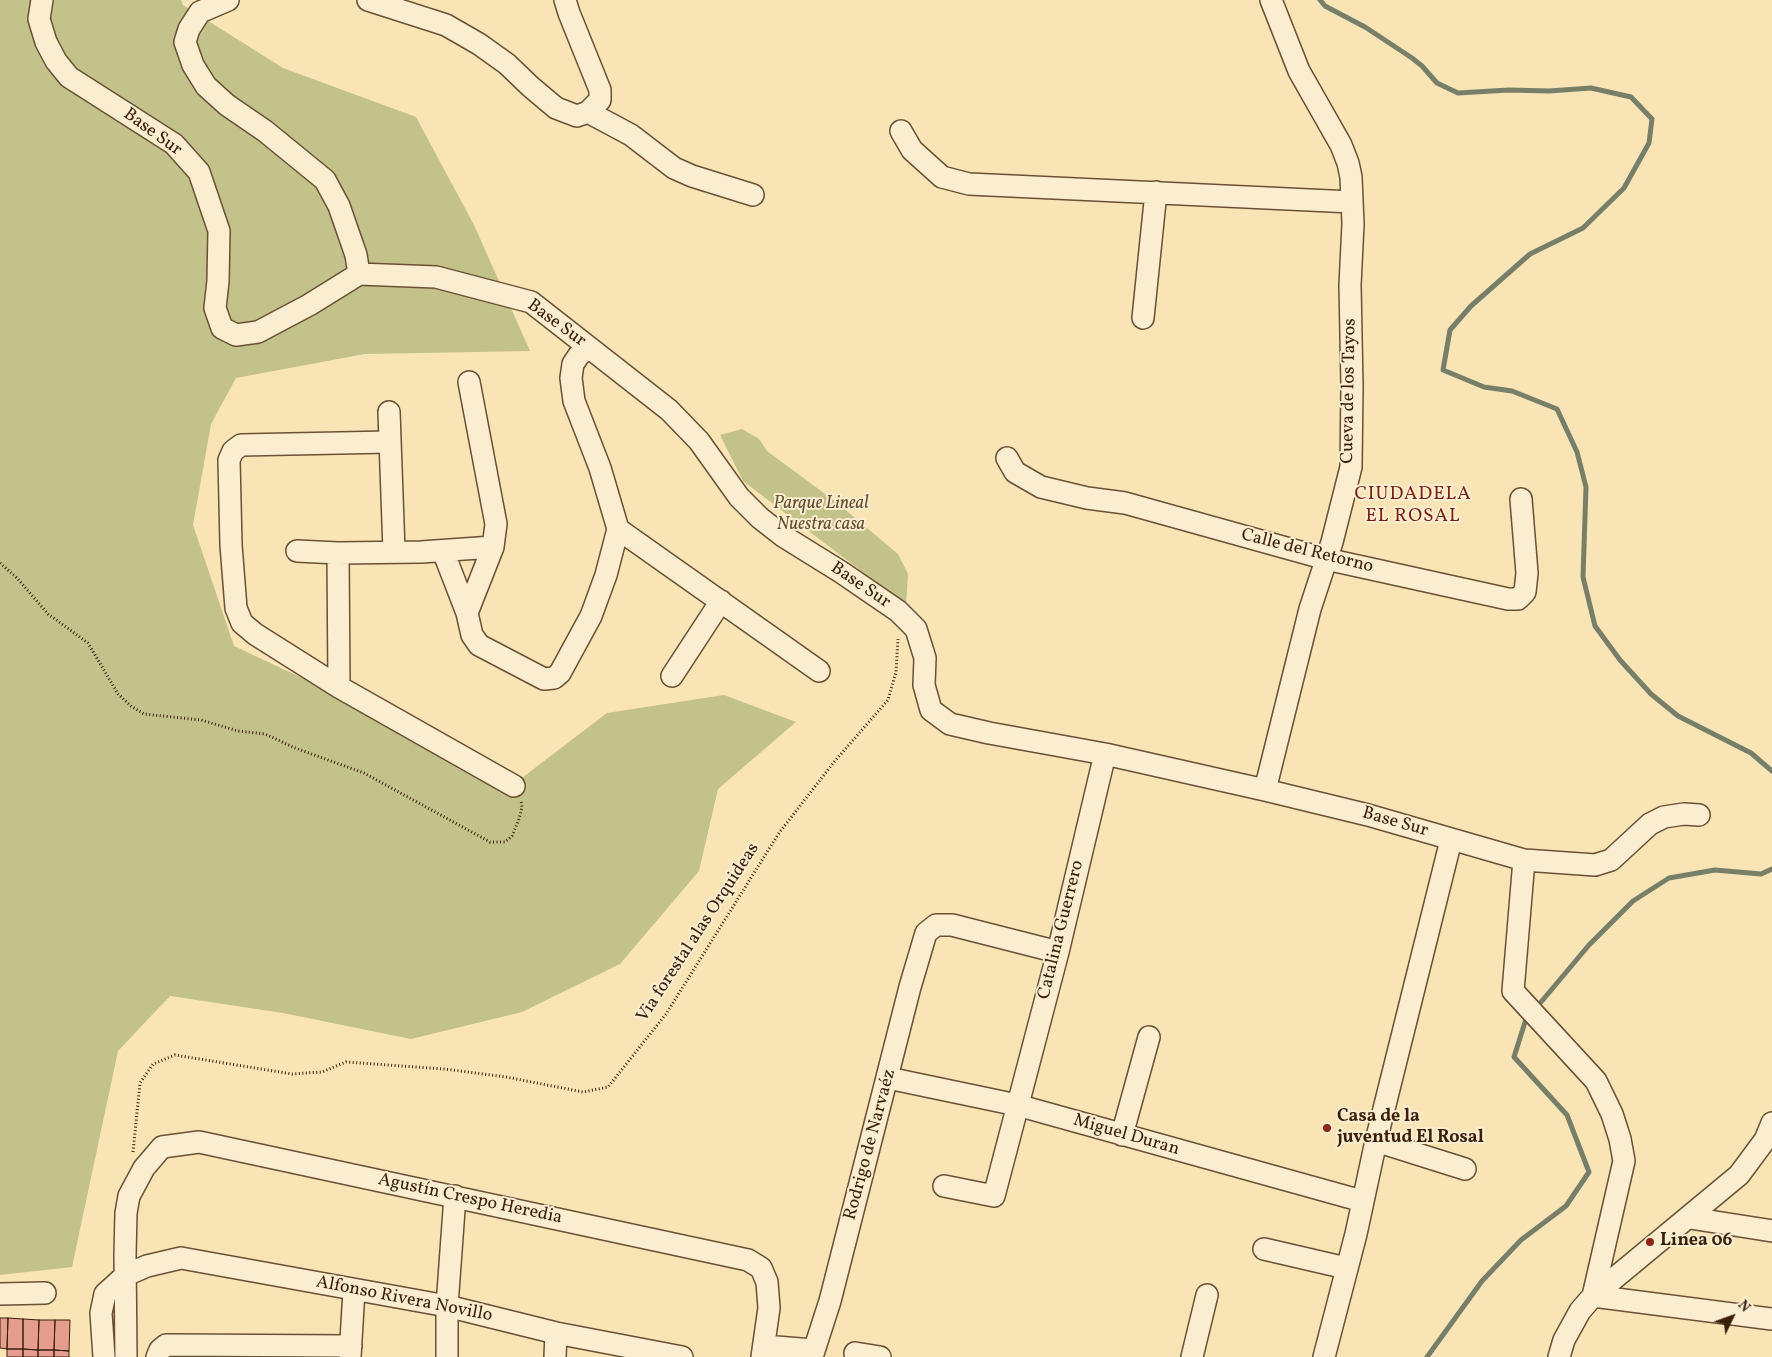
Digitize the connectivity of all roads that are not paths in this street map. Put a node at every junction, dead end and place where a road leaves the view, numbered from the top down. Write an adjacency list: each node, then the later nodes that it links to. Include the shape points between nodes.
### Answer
1 (42, 0): 11 (street, Base Sur, via 39,19 46,42 69,77 174,144 199,172 219,231 215,308 222,328 236,335 258,332)
2 (228, 0): 11 (street, via 200,12 189,30 185,42 193,65 206,86 227,105 326,180 356,255)
3 (368, 0): 6 (street, via 446,25 507,64 556,108 577,116)
4 (565, 0): 6 (street, via 600,90 600,100)
5 (1271, 0): 10 (street, Cueva de los Tayos, via 1299,71 1341,145 1351,177)
6 (588, 112): 9 (street, via 631,135 674,168)
7 (901, 131): 8 (street, via 912,150 942,177 969,184)
8 (1156, 192): 10 (street); 12 (street)
9 (753, 195)
10 (1352, 202): 25 (street, Cueva de los Tayos, via 1351,466)
11 (358, 274): 13 (street, Base Sur, via 436,277 531,302)
12 (1143, 318)
13 (588, 348): 19 (street, via 573,364 574,401 600,468); 31 (street, Base Sur, via 669,410 699,440 740,497 760,518 898,611 916,629 925,658 924,685 931,710 950,724)
14 (469, 382): 20 (street, via 496,524)
15 (389, 412): 16 (street)
16 (390, 442): 22 (street); 30 (street, via 241,445 233,451 230,460 233,572 236,608 242,623)
17 (1007, 458): 25 (street, Calle del Retorno, via 1015,472 1041,487 1125,503)
18 (1521, 500): 25 (street, Calle del Retorno, via 1527,573 1525,592 1518,599)
19 (618, 529): 26 (street); 27 (street, via 591,616 560,673 554,678 544,679 479,645 472,635)
20 (493, 547): 23 (street); 27 (street)
21 (297, 551): 24 (street)
22 (394, 551): 23 (street); 24 (street)
23 (444, 552): 27 (street)
24 (338, 553): 30 (street)
25 (1326, 559): 33 (street, Cueva de los Tayos)
26 (721, 601): 28 (street); 29 (street)
27 (468, 613)
28 (819, 671)
29 (672, 676)
30 (339, 687): 32 (street)
31 (1105, 754): 33 (street, Base Sur); 37 (street, Catalina Guerrero)
32 (514, 786)
33 (1264, 790): 35 (street, Base Sur, via 1368,815)
34 (1699, 815): 36 (street, Base Sur, via 1664,817 1650,824 1611,860 1595,865)
35 (1451, 840): 36 (street, Base Sur); 43 (street)
36 (1524, 860): 57 (street, via 1513,991 1596,1080 1612,1114 1624,1161)
37 (1058, 952): 39 (street, Rodrigo de Narvaéz, via 952,925 936,925 926,933); 40 (street, Catalina Guerrero)
38 (1149, 1037): 42 (street)
39 (888, 1078): 40 (street, Miguel Duran); 63 (street, Rodrigo de Narvaéz, via 830,1301)
40 (1017, 1105): 42 (street, Miguel Duran); 45 (street, Catalina Guerrero, via 994,1196)
41 (1772, 1123): 48 (street, via 1765,1140 1739,1175)
42 (1122, 1135): 47 (street, Miguel Duran)
43 (1376, 1141): 44 (street); 47 (street)
44 (1465, 1169)
45 (944, 1186)
46 (455, 1196): 52 (street, Agustín Crespo Heredia, via 198,1142 162,1147 144,1168 129,1196); 58 (street); 62 (street, Agustín Crespo Heredia, via 748,1260 761,1268 767,1282 769,1308)
47 (1362, 1201): 51 (street)
48 (1690, 1218): 49 (street); 57 (street)
49 (1772, 1231)
50 (1264, 1249): 51 (street)
51 (1346, 1268): 73 (street)
52 (126, 1275): 53 (street, Alfonso Rivera Novillo, via 181,1258); 66 (street, Alfonso Rivera Novillo, via 105,1294 101,1312); 67 (street)
53 (354, 1290): 58 (street, Alfonso Rivera Novillo); 61 (street)
54 (45, 1293): 55 (street)
55 (0, 1294)
56 (1207, 1294): 72 (street)
57 (1593, 1296): 59 (street); 74 (street, via 1580,1311 1564,1340)
58 (447, 1306): 60 (street, Alfonso Rivera Novillo); 69 (street)
59 (1772, 1319)
60 (556, 1333): 65 (street, Alfonso Rivera Novillo); 70 (street)
61 (350, 1351): 68 (street, via 166,1344)
62 (763, 1351): 63 (street)
63 (813, 1353)
64 (856, 1353): 71 (street)
65 (674, 1356)
66 (104, 1357)
67 (126, 1357)
68 (157, 1357)
69 (447, 1357)
70 (555, 1357)
71 (880, 1357)
72 (1192, 1357)
73 (1324, 1357)
74 (1559, 1357)

